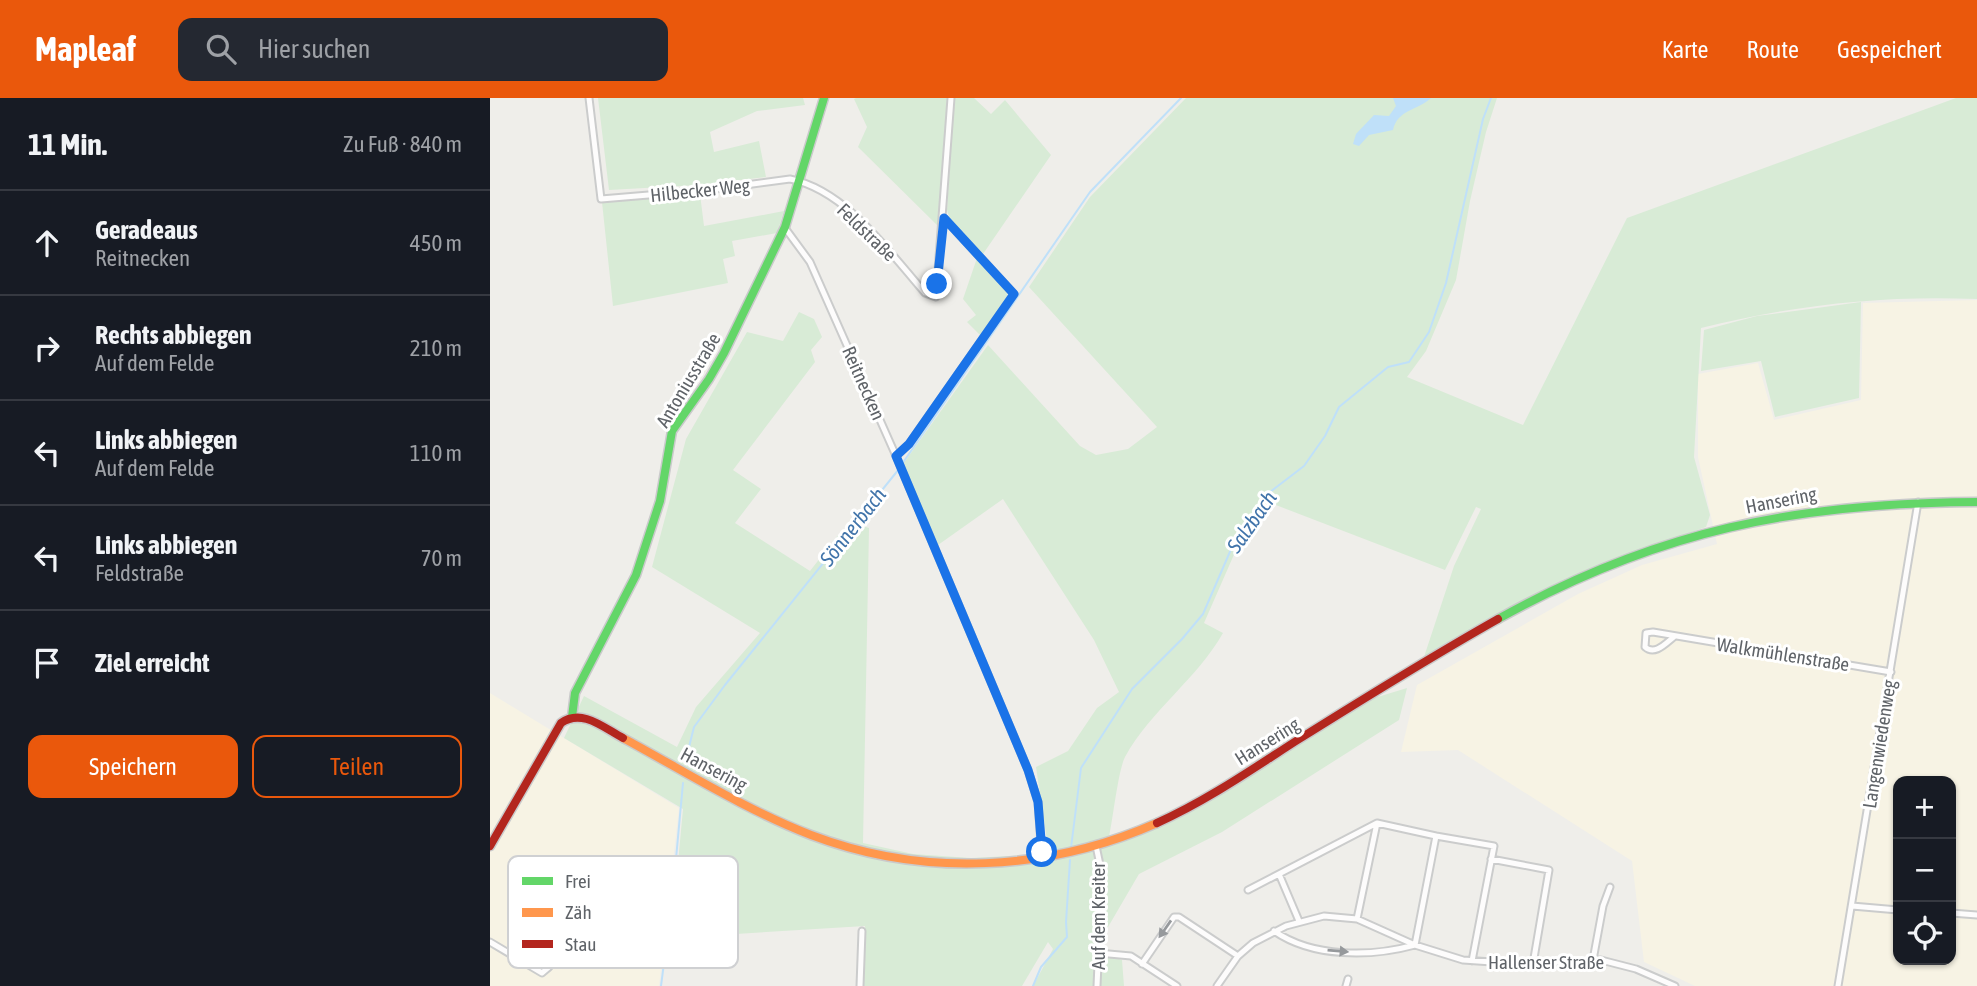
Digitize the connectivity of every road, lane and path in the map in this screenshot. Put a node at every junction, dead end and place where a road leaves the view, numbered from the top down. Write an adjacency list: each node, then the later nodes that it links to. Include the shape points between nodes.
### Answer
1 (589, 98): 4 (street, Hilbecker Weg, via 601,199)
2 (824, 98): 4 (street, Antoniusstraße)
3 (951, 98): 5 (street, Feldstraße)
4 (799, 181): 5 (street, Feldstraße, via 856,216 925,293 936,297); 6 (street, Antoniusstraße)
5 (944, 218): 7 (street, via 1014,294)
6 (785, 227): 7 (street, Reitnecken, via 810,262); 12 (street, Antoniusstraße, via 724,352 672,431 660,501 636,575 575,692)
7 (897, 459): 17 (street, Reitnecken, via 1031,778 1038,802)
8 (1917, 502): 9 (street, Hansering); 11 (street, Langenwiedenweg); 16 (street, Hansering, via 1793,513 1712,531 1619,561 1538,597 1476,632 1175,815)
9 (1977, 502)
10 (1675, 636): 10 (street, Walkmühlenstraße, via 1646,634 1645,647 1655,651); 11 (street, Walkmühlenstraße)
11 (1891, 672): 22 (street, Langenwiedenweg)
12 (572, 717): 15 (street, via 558,726); 17 (street, Hansering, via 586,718 756,809 839,845 892,859 947,865)
13 (1377, 823): 14 (street); 19 (street); 26 (street)
14 (1436, 836): 18 (street, via 1494,846); 31 (street)
15 (490, 846)
16 (1096, 846): 17 (street, Hansering); 33 (street, Auf dem Kreiter, via 1102,874)
17 (1042, 859)
18 (1491, 859): 36 (street); 38 (street, via 1549,870)
19 (1279, 874): 21 (street); 27 (street)
20 (1610, 887): 35 (street)
21 (1248, 890)
22 (1852, 906): 23 (street); 48 (street, Langenwiedenweg)
23 (1893, 909)
24 (1956, 913): 25 (street)
25 (1977, 915)
26 (1357, 919): 27 (street, Hallenser Straße, via 1324,916); 31 (street, Hallenser Straße)
27 (1299, 921): 29 (street, Hallenser Straße)
28 (862, 931): 42 (street)
29 (1274, 931): 31 (street, Hallenser Straße, one-way to 31, via 1293,942 1337,952); 34 (street, Hallenser Straße)
30 (490, 942): 32 (street)
31 (1415, 945): 36 (street, Hallenser Straße)
32 (508, 953)
33 (1098, 953): 37 (street, via 1124,954); 43 (street, Auf dem Kreiter)
34 (1238, 956): 37 (street, one-way to 37, via 1174,917); 45 (street, Hallenser Straße)
35 (1593, 960): 38 (street, Hallenser Straße); 47 (street, Hallenser Straße, via 1618,963)
36 (1472, 961): 38 (street, Hallenser Straße)
37 (1142, 964): 44 (street)
38 (1533, 964)
39 (532, 968): 40 (street, via 542,974)
40 (549, 968)
41 (1348, 979): 46 (street)
42 (860, 986)
43 (1097, 986)
44 (1177, 986)
45 (1217, 986)
46 (1346, 986)
47 (1675, 986)
48 (1838, 986)

